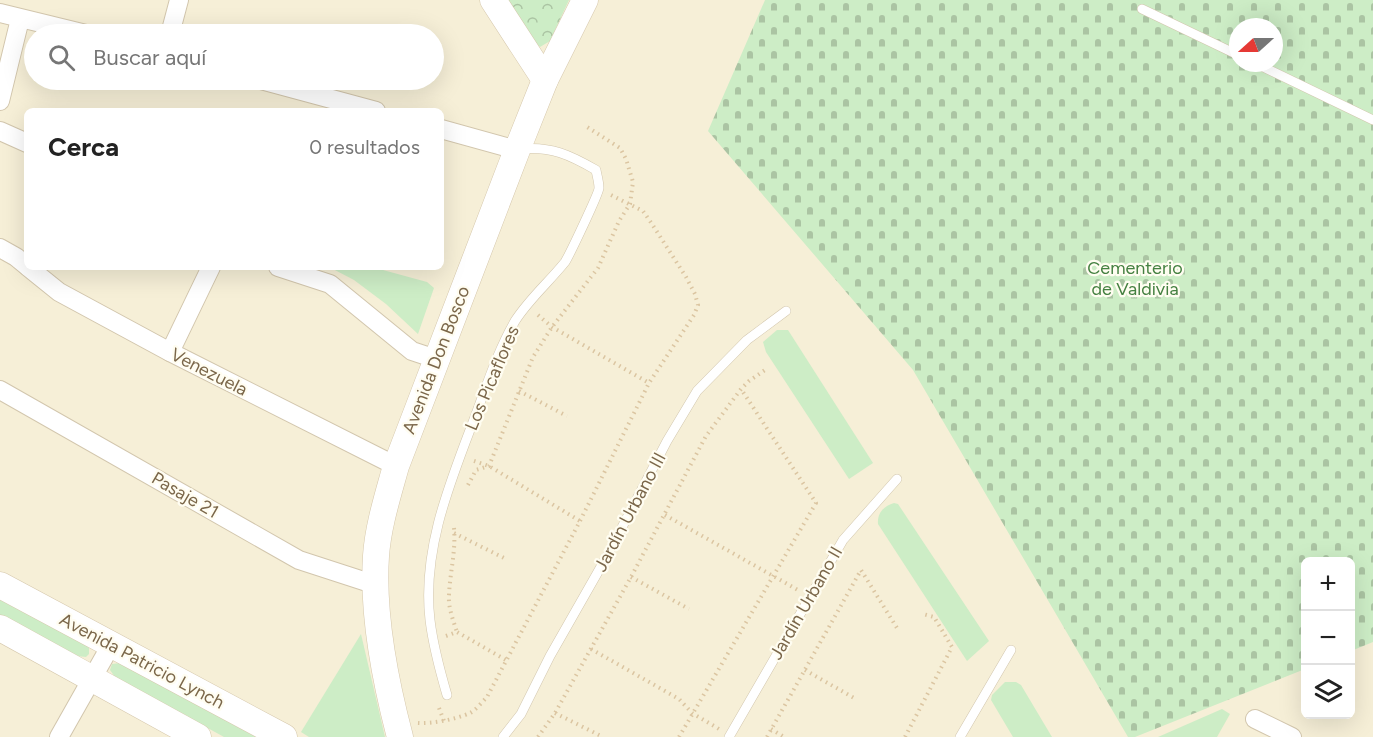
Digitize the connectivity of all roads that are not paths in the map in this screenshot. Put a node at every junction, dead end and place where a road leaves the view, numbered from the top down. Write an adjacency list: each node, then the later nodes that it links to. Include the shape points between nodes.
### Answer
1 (179, 0): 8 (street)
2 (493, 0): 11 (main road)
3 (585, 0): 11 (main road, Avenida Don Bosco)
4 (1142, 9): 9 (lane)
5 (0, 13): 6 (street)
6 (20, 19): 7 (street); 13 (street)
7 (42, 24)
8 (173, 24)
9 (1229, 51)
10 (1274, 72): 15 (lane)
11 (545, 80): 19 (main road, Avenida Don Bosco)
12 (298, 90): 14 (street)
13 (0, 101)
14 (365, 108)
15 (1373, 120)
16 (444, 130): 19 (street)
17 (0, 131): 18 (street)
18 (24, 142)
19 (517, 150): 27 (main road, Avenida Don Bosco); 37 (lane, Los Picaflores, via 538,148 572,156 596,170 600,190 566,260 514,323 460,455 438,524 431,552 430,619)
20 (0, 248): 21 (street, Venezuela)
21 (24, 264)
22 (32, 270): 26 (street, Venezuela, via 59,292)
23 (211, 270): 26 (street)
24 (287, 270): 27 (street, via 330,284 412,351)
25 (786, 311): 44 (lane, Jardín Urbano III, via 747,340 697,391 521,714)
26 (171, 352): 29 (street, Venezuela)
27 (436, 359): 29 (main road, Avenida Don Bosco)
28 (2, 396): 32 (street, Pasaje 21, via 299,560)
29 (396, 466): 32 (main road, Avenida Don Bosco, via 382,519)
30 (897, 479): 39 (lane, Jardín Urbano II, via 843,540)
31 (0, 585): 34 (main road, Avenida Patricio Lynch)
32 (376, 585): 43 (main road, Avenida Don Bosco, via 383,660)
33 (0, 628): 36 (main road)
34 (111, 645): 36 (street); 42 (main road, Avenida Patricio Lynch)
35 (1011, 650): 45 (lane)
36 (93, 679): 40 (street); 41 (main road)
37 (447, 695)
38 (1255, 719): 46 (street)
39 (729, 736)
40 (59, 737)
41 (198, 737)
42 (284, 737)
43 (400, 737)
44 (503, 737)
45 (960, 737)
46 (1292, 737)

